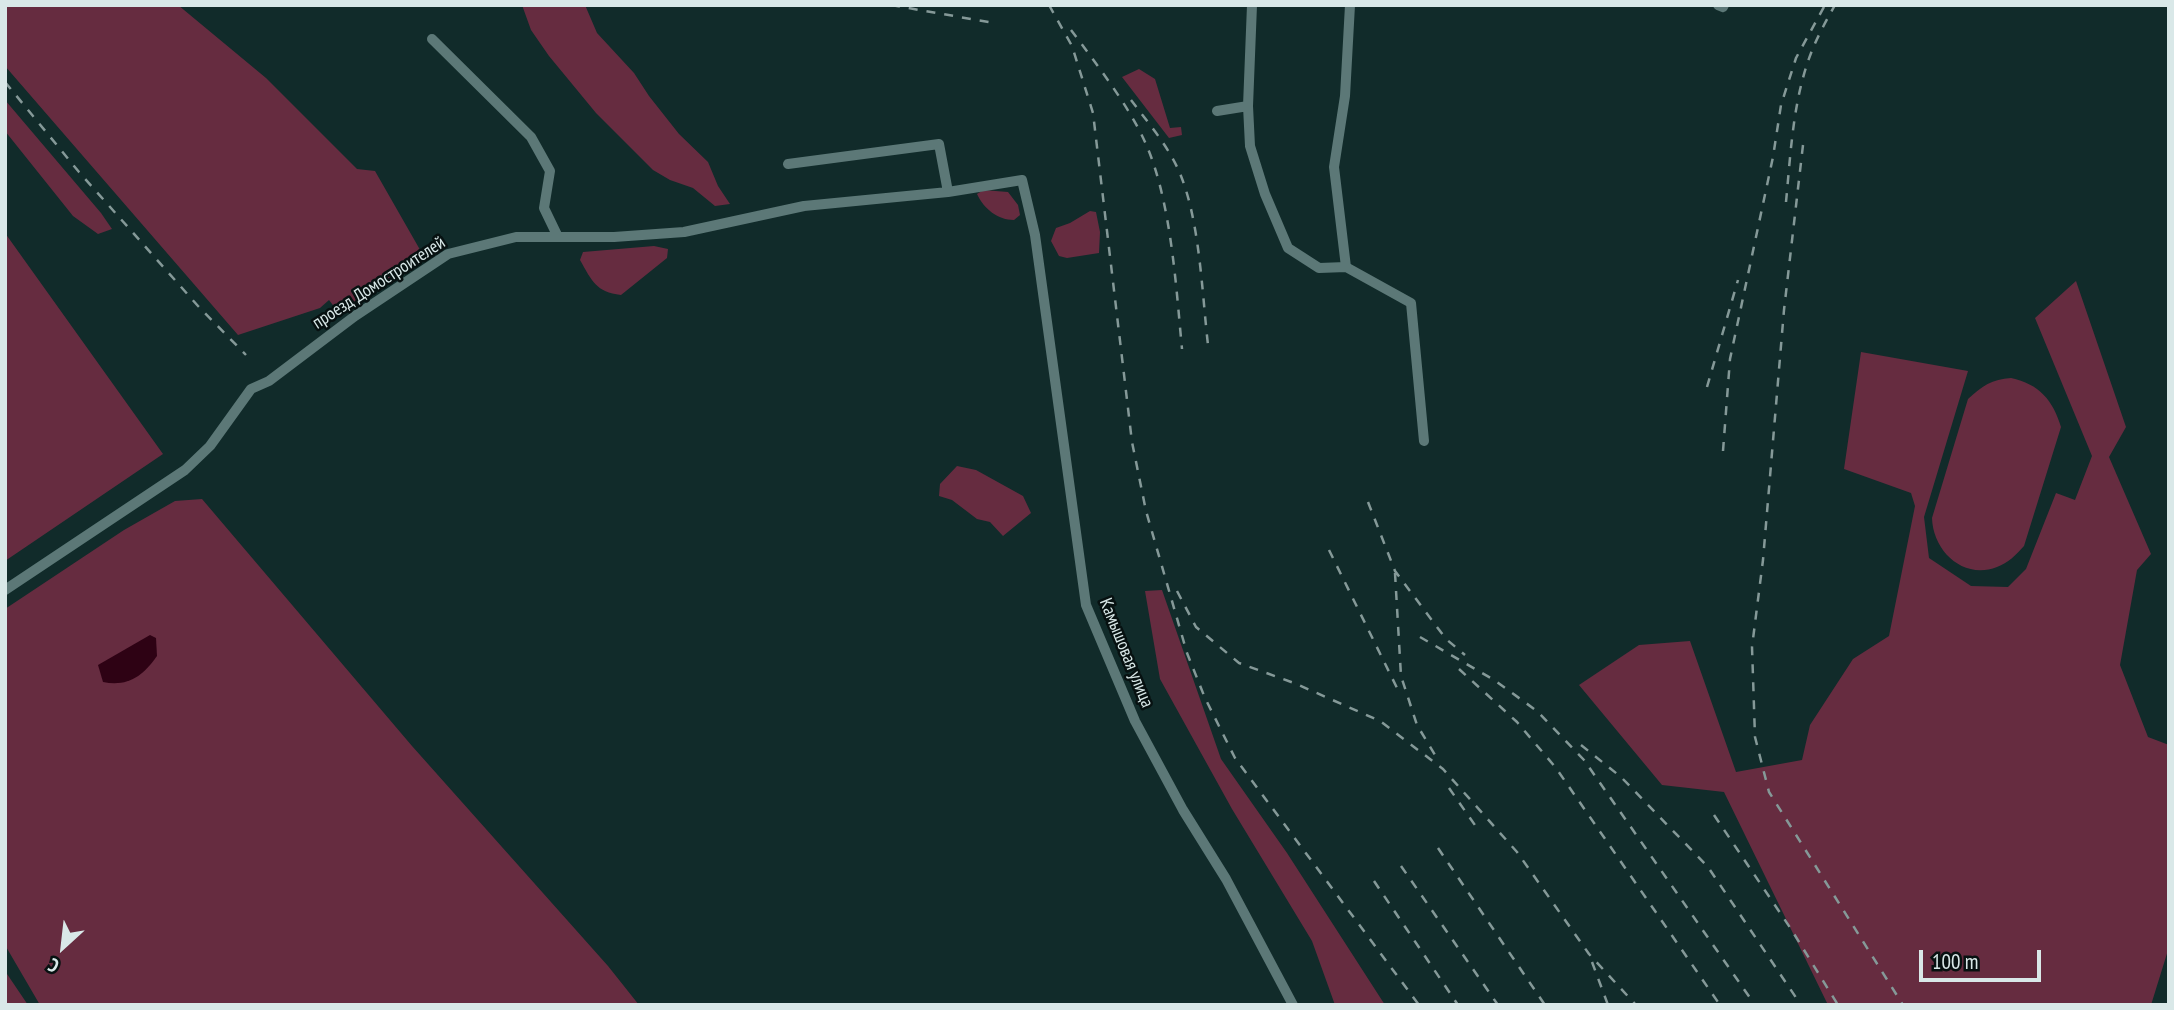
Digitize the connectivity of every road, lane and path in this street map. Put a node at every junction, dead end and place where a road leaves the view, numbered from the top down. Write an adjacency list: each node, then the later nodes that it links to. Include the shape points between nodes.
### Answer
1 (1252, 5): 4 (street)
2 (1350, 5): 10 (street, via 1345,96 1334,167)
3 (432, 39): 9 (street, via 531,137 550,171 544,208)
4 (1248, 106): 5 (street); 10 (street, via 1250,146 1288,248 1319,268)
5 (1217, 111)
6 (788, 163): 8 (street, via 939,144)
7 (1022, 180): 8 (street, проезд Домостроителей); 13 (street, Камышовая улица, via 1035,234 1086,605 1135,721)
8 (948, 192): 9 (street, проезд Домостроителей, via 804,206 684,232)
9 (558, 237): 12 (street, проезд Домостроителей, via 516,237 449,254 355,316 269,381 251,389 210,446 186,470)
10 (1346, 267): 11 (street, via 1411,303)
11 (1424, 441)
12 (5, 590)
13 (1293, 1005)

